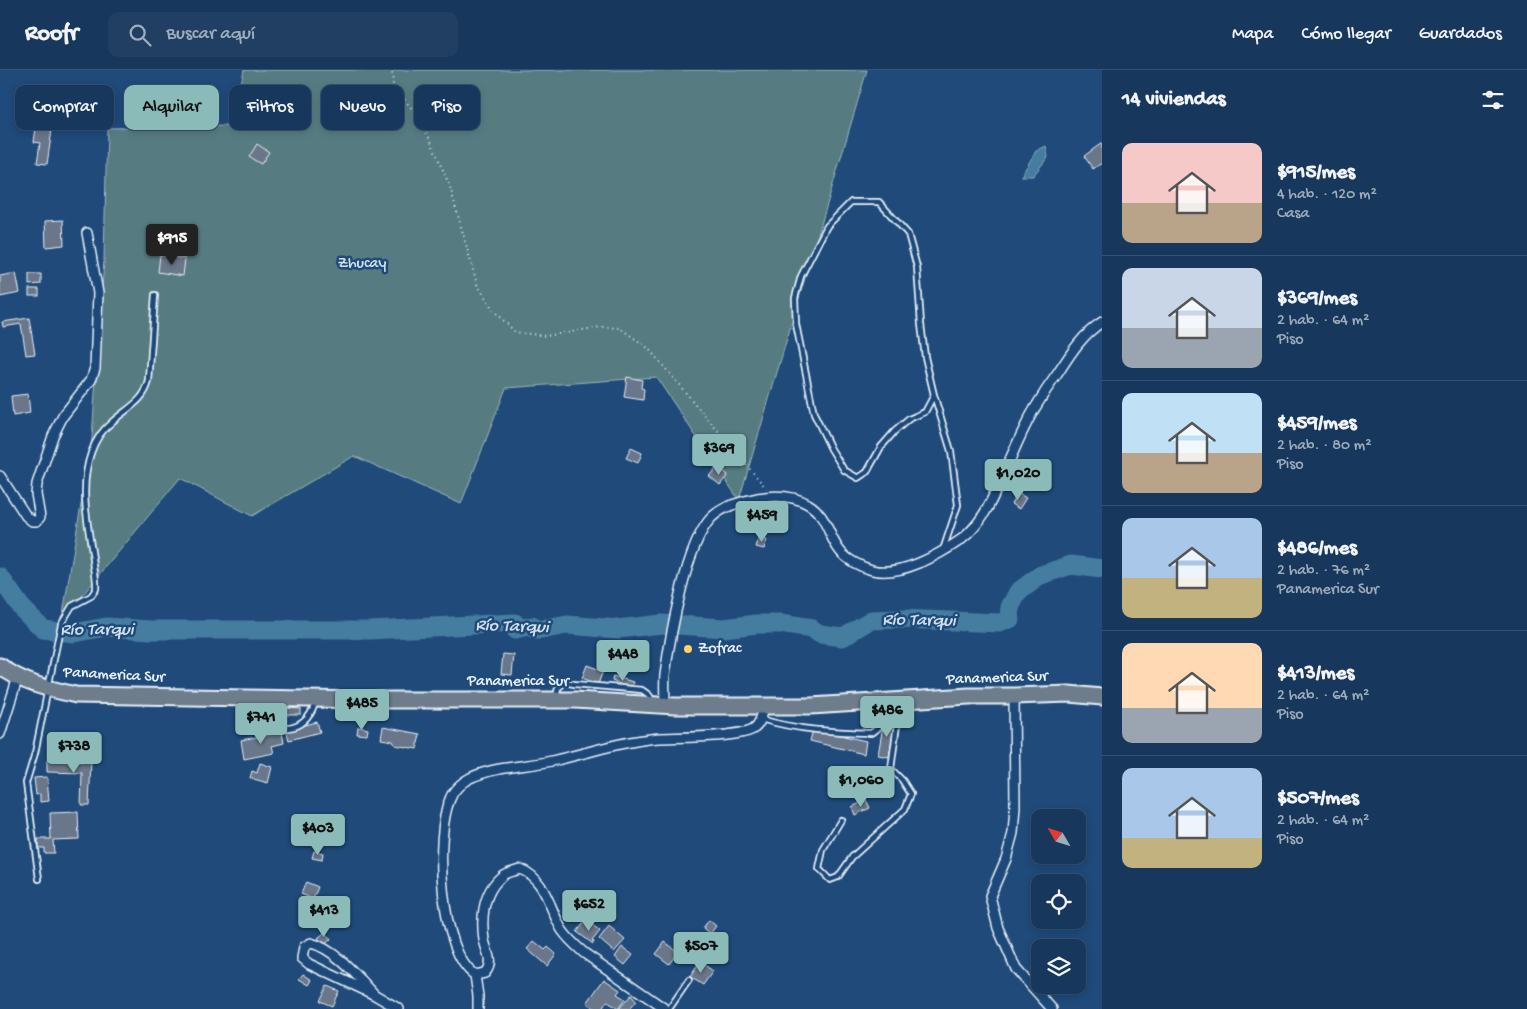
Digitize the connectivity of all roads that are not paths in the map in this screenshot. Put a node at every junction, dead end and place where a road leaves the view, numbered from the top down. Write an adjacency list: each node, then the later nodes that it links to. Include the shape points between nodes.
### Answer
1 (86, 233): 5 (street, via 98,293 96,368 53,436 37,484 40,517 37,520 32,521 26,516)
2 (155, 295): 9 (lane, via 150,381 146,393 104,430 96,440 88,462 85,499 96,589 91,596 72,606 61,624)
3 (1102, 322): 6 (street, via 1078,343 1034,409 984,516 964,537)
4 (934, 395): 4 (lane, via 925,357 917,267 908,234 879,202 851,202 827,226 801,276 795,298 796,324 814,414 844,470 858,478 867,472 881,447 895,431 909,419 925,412); 6 (lane, via 951,451 958,505)
5 (0, 476)
6 (942, 552): 16 (street, via 922,562 890,571 869,570 840,550 821,516 809,504 772,496 724,508 699,536 690,557)
7 (0, 666): 8 (highway, Panamerica Sur)
8 (18, 677): 9 (highway, Panamerica Sur); 18 (street)
9 (47, 689): 12 (highway, Panamerica Sur, via 76,695); 20 (lane, via 26,783)
10 (1014, 696): 11 (highway, Panamerica Sur, via 1069,694); 15 (highway, Panamerica Sur); 28 (street, via 1013,833 990,896 998,928 1016,969)
11 (1102, 697)
12 (256, 698): 13 (highway, Panamerica Sur); 13 (lane, via 260,717 284,729 305,721)
13 (316, 699): 16 (highway, Panamerica Sur, via 555,700)
14 (880, 701): 15 (highway, Panamerica Sur); 17 (highway, Panamerica Sur); 17 (lane, via 878,728 871,733 786,725)
15 (900, 701): 19 (lane, via 891,769 912,794 905,809 852,857 838,876 830,880 820,869 823,850)
16 (660, 705): 17 (highway, Panamerica Sur)
17 (762, 712): 21 (street, via 754,729 748,731 621,743 550,762 503,767 461,783 450,797 445,814 441,877 443,897 460,960)
18 (0, 734)
19 (841, 820)
20 (39, 879)
21 (475, 975): 25 (street); 26 (street, via 485,973 489,968 482,913 490,889 503,875 520,869 536,879 572,943)
22 (689, 980): 27 (lane)
23 (375, 995): 23 (street, via 328,951 311,943 304,947 302,958 309,964); 24 (street)
24 (399, 1009)
25 (478, 1009)
26 (664, 1009)
27 (669, 1009)
28 (1052, 1009)

